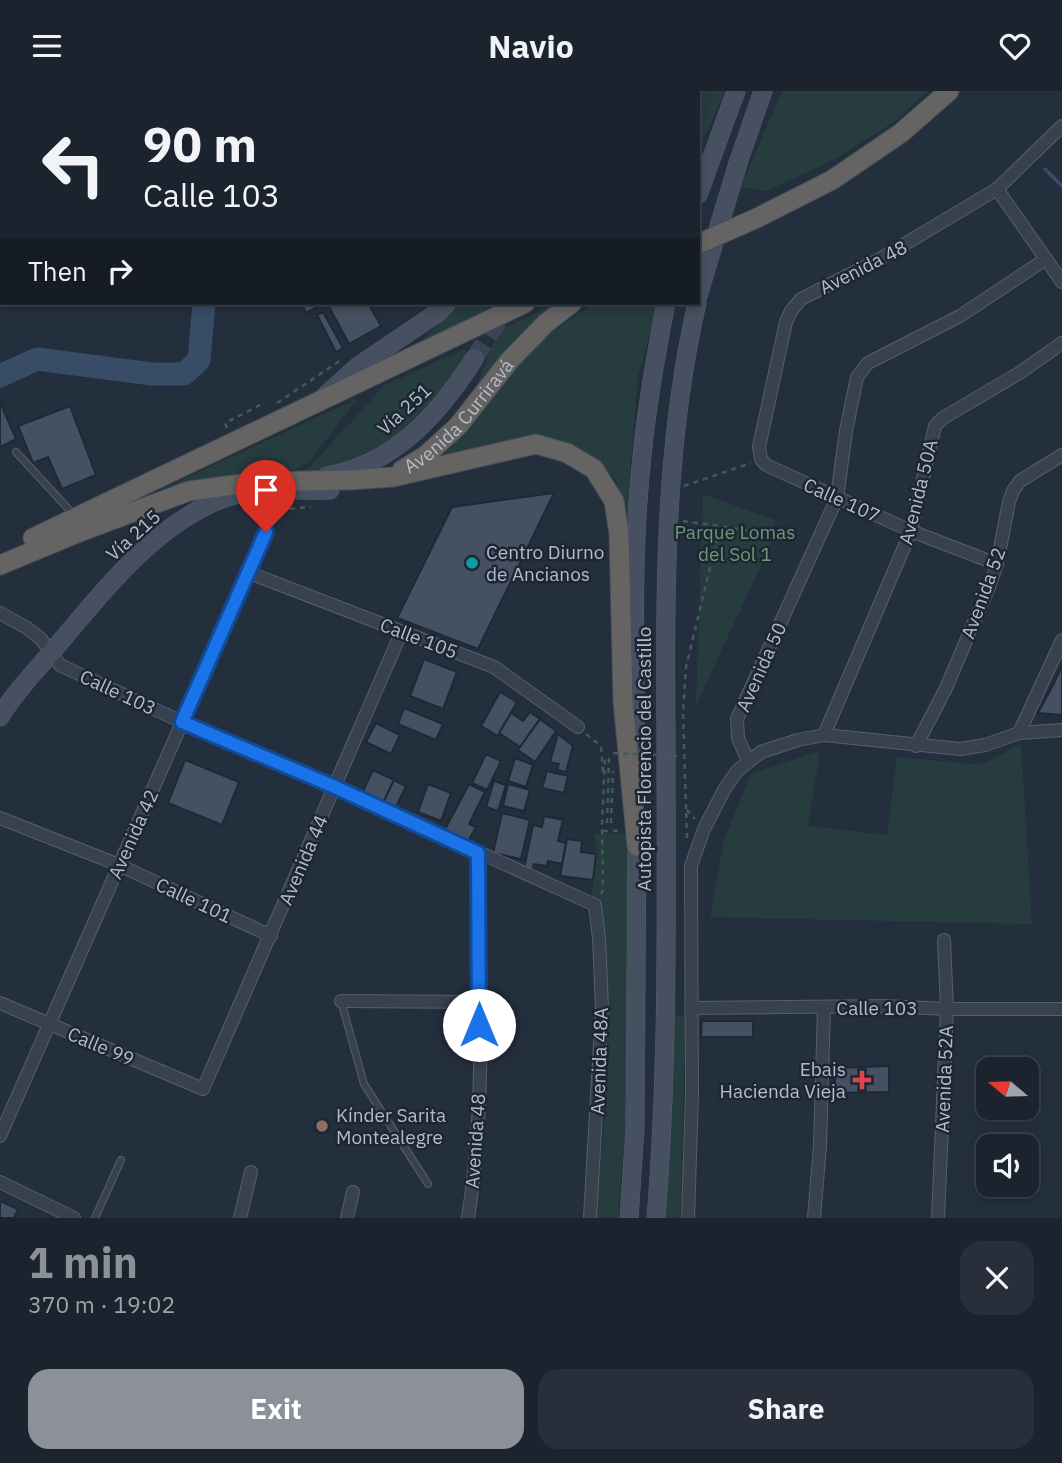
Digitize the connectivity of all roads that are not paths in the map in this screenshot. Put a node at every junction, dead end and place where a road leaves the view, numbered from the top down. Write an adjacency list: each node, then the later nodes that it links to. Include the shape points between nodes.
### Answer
1 (736, 91): 6 (main road)
2 (763, 91): 10 (main road)
3 (949, 91): 7 (highway, bridge, via 901,133 832,180)
4 (1062, 126): 5 (street, Avenida 48)
5 (997, 189): 8 (street); 21 (street, Avenida 48, via 900,248 801,299 786,322 759,447)
6 (700, 190)
7 (700, 243)
8 (1046, 259): 9 (street); 24 (street, Avenida 50, via 960,316 862,369 846,431)
9 (1062, 282)
10 (700, 289)
11 (521, 305): 18 (highway)
12 (569, 305): 22 (highway, Avenida Curriravá, via 510,360 458,426)
13 (666, 305): 46 (main road, Autopista Florencio del Castillo, via 641,459 636,549)
14 (697, 305): 74 (main road, Autopista Florencio del Castillo, via 684,358 667,520 663,1128)
15 (442, 306): 18 (main road, via 357,367)
16 (1062, 343): 26 (street, Avenida 50A, via 935,426)
17 (474, 359): 23 (main road, Vía 251, via 436,412 393,450 351,470)
18 (319, 401): 25 (highway)
19 (16, 452): 25 (lane)
20 (1062, 455): 29 (street, Avenida 52, via 1020,481 1013,491)
21 (763, 462): 24 (street, Calle 107)
22 (393, 477): 23 (highway, Avenida Curriravá); 35 (main road, Vía 215, via 330,490 252,492 213,504 164,532); 46 (highway, via 536,444 567,453 594,468 604,483 614,501 619,534 623,702)
23 (306, 479): 30 (highway, Avenida Curriravá, via 189,491)
24 (837, 498): 26 (street, Calle 107); 43 (street, Avenida 50, via 737,719 738,738)
25 (76, 517): 28 (highway)
26 (911, 531): 29 (street, Calle 107); 41 (street, Avenida 50A)
27 (266, 532): 31 (street, Avenida 42)
28 (0, 554)
29 (997, 564): 42 (street, Avenida 52, via 946,688)
30 (0, 565)
31 (247, 572): 33 (street, Calle 105); 37 (street, Avenida 42)
32 (0, 613): 35 (street, Calle 103, via 27,628)
33 (402, 631): 38 (street, Calle 105, via 494,667); 44 (street, Avenida 44)
34 (1062, 640): 40 (street)
35 (51, 652): 36 (main road, Vía 215); 37 (street, Calle 103, via 60,665)
36 (0, 717)
37 (182, 722): 44 (street, Calle 103); 48 (street, Avenida 42)
38 (578, 727)
39 (1062, 730): 40 (street)
40 (1019, 733): 42 (street, via 974,748)
41 (824, 735): 42 (street); 43 (street, via 774,747)
42 (916, 746)
43 (748, 761): 56 (street, via 724,789 691,866)
44 (335, 787): 47 (street, Calle 103); 50 (street, Avenida 44)
45 (0, 818): 48 (street, Calle 101)
46 (637, 846): 73 (main road, Autopista Florencio del Castillo, via 635,1129)
47 (478, 853): 49 (street, Calle 103); 53 (street, Avenida 48)
48 (119, 865): 50 (street, Calle 101); 59 (street, Avenida 42)
49 (595, 905): 72 (street, Avenida 48A, via 602,1008)
50 (271, 936): 60 (street, Avenida 44)
51 (944, 940): 57 (street, Avenida 52A)
52 (341, 1001): 53 (street); 65 (lane, via 364,1084)
53 (479, 1002): 71 (street, Avenida 48, via 480,1093)
54 (0, 1003): 59 (street, Calle 99)
55 (824, 1007): 56 (street, Calle 103); 57 (street, Calle 103); 76 (street)
56 (691, 1008): 75 (street)
57 (947, 1009): 58 (street, Calle 103); 77 (street, Avenida 52A)
58 (1062, 1009)
59 (48, 1023): 60 (street, Calle 99); 61 (street, Avenida 42)
60 (203, 1089)
61 (0, 1136)
62 (121, 1160): 68 (lane)
63 (251, 1173): 69 (street)
64 (0, 1182): 67 (street)
65 (428, 1184)
66 (353, 1192): 70 (street)
67 (65, 1216)
68 (95, 1218)
69 (240, 1218)
70 (347, 1218)
71 (468, 1218)
72 (590, 1218)
73 (628, 1218)
74 (656, 1218)
75 (688, 1218)
76 (814, 1218)
77 (938, 1218)

